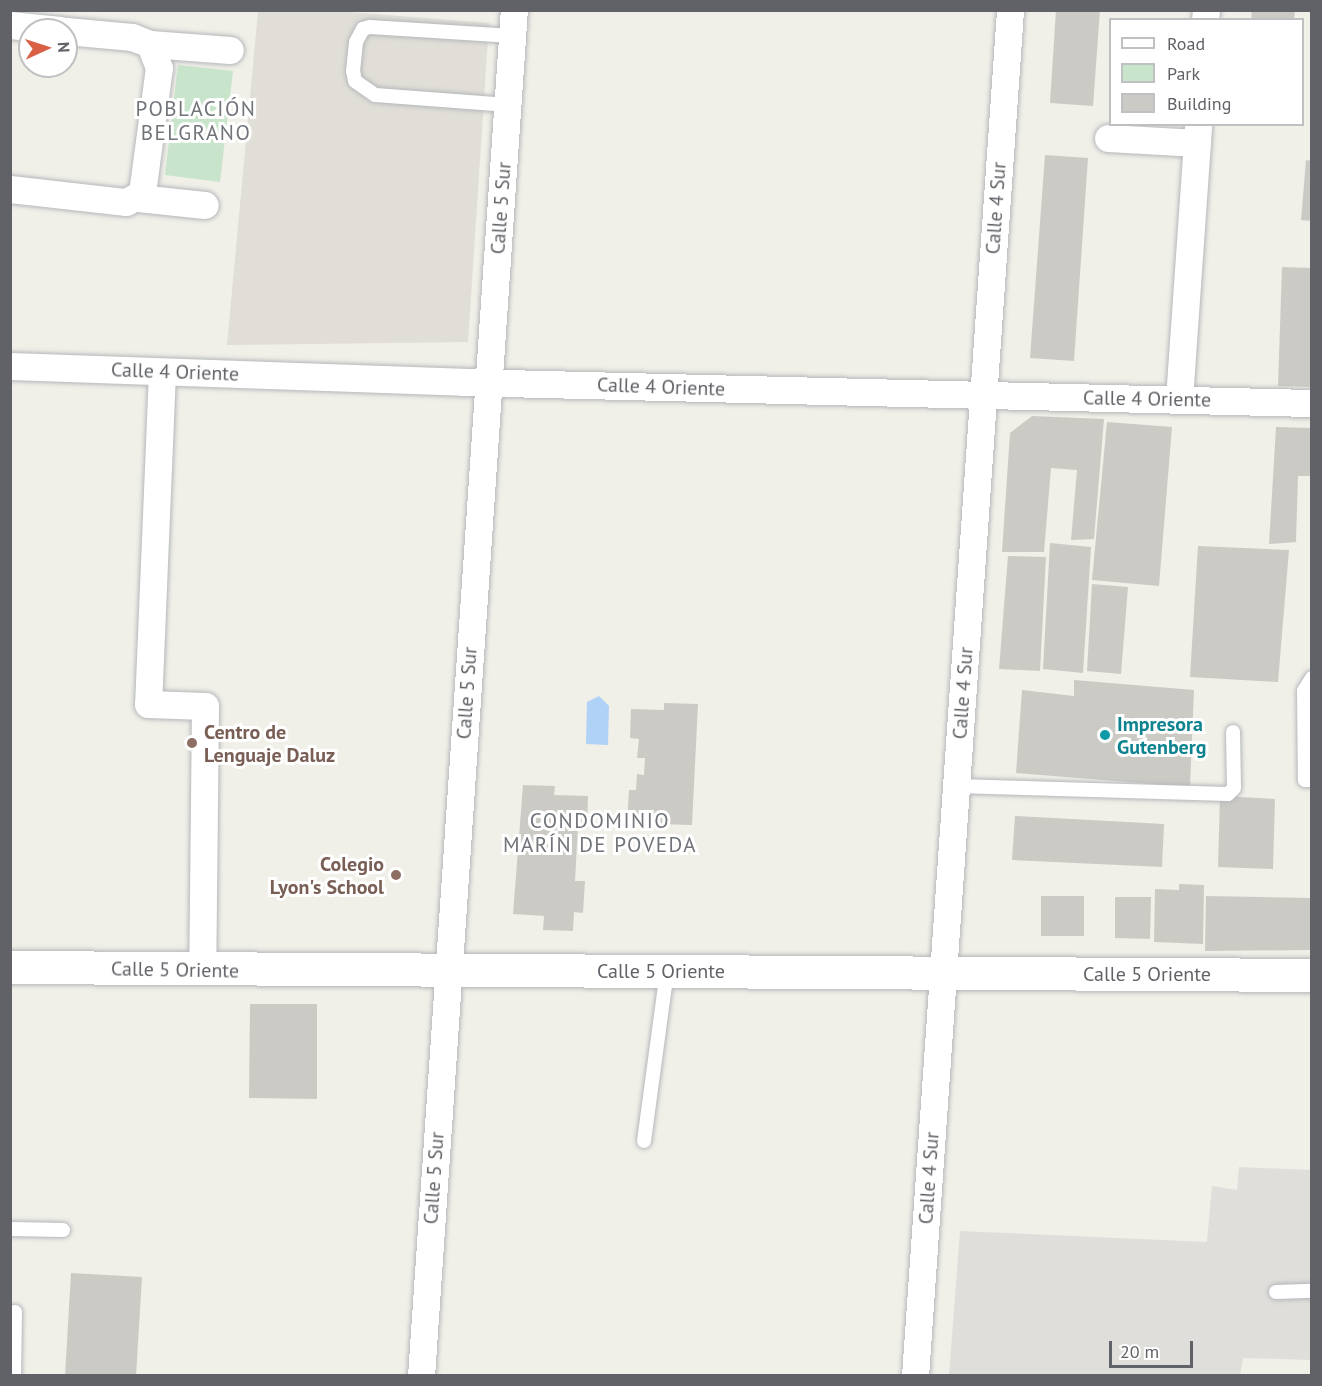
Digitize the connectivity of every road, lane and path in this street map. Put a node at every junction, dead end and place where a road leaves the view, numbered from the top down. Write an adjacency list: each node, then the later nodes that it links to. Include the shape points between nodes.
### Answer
1 (1010, 10): 15 (street, Calle 4 Sur)
2 (514, 23): 6 (street, Calle 5 Sur); 6 (lane, via 363,29 356,42 353,71 364,90 375,95)
3 (78, 32): 4 (street, via 132,37)
4 (150, 44): 5 (street); 10 (street, via 159,68 142,193)
5 (230, 50)
6 (508, 105): 14 (street, Calle 5 Sur)
7 (1198, 134): 8 (street); 16 (street)
8 (1108, 138)
9 (10, 189): 10 (street, via 126,202)
10 (138, 198): 11 (street)
11 (205, 205)
12 (10, 366): 13 (street, Calle 4 Oriente)
13 (162, 372): 14 (street, Calle 4 Oriente); 24 (street, via 148,704 205,706)
14 (490, 382): 15 (street, Calle 4 Oriente); 23 (street, Calle 5 Sur)
15 (983, 396): 16 (street, Calle 4 Oriente); 21 (street, Calle 4 Sur)
16 (1179, 399): 17 (street, Calle 4 Oriente)
17 (1311, 403)
18 (1311, 678): 20 (lane, via 1304,691 1305,780)
19 (1233, 732): 21 (lane, via 1234,788 1228,794)
20 (1311, 780)
21 (956, 786): 26 (street, Calle 4 Sur)
22 (10, 967): 24 (street, Calle 5 Oriente)
23 (447, 970): 24 (street, Calle 5 Oriente); 25 (street, Calle 5 Oriente); 35 (street, Calle 5 Sur)
24 (202, 971)
25 (667, 971): 26 (street, Calle 5 Oriente); 28 (lane)
26 (943, 973): 27 (street, Calle 5 Oriente); 36 (street, Calle 4 Sur)
27 (1311, 975)
28 (644, 1141)
29 (10, 1228): 30 (lane)
30 (63, 1230)
31 (1276, 1292): 32 (lane)
32 (1311, 1292)
33 (15, 1312): 34 (lane)
34 (14, 1376)
35 (421, 1376)
36 (915, 1376)

